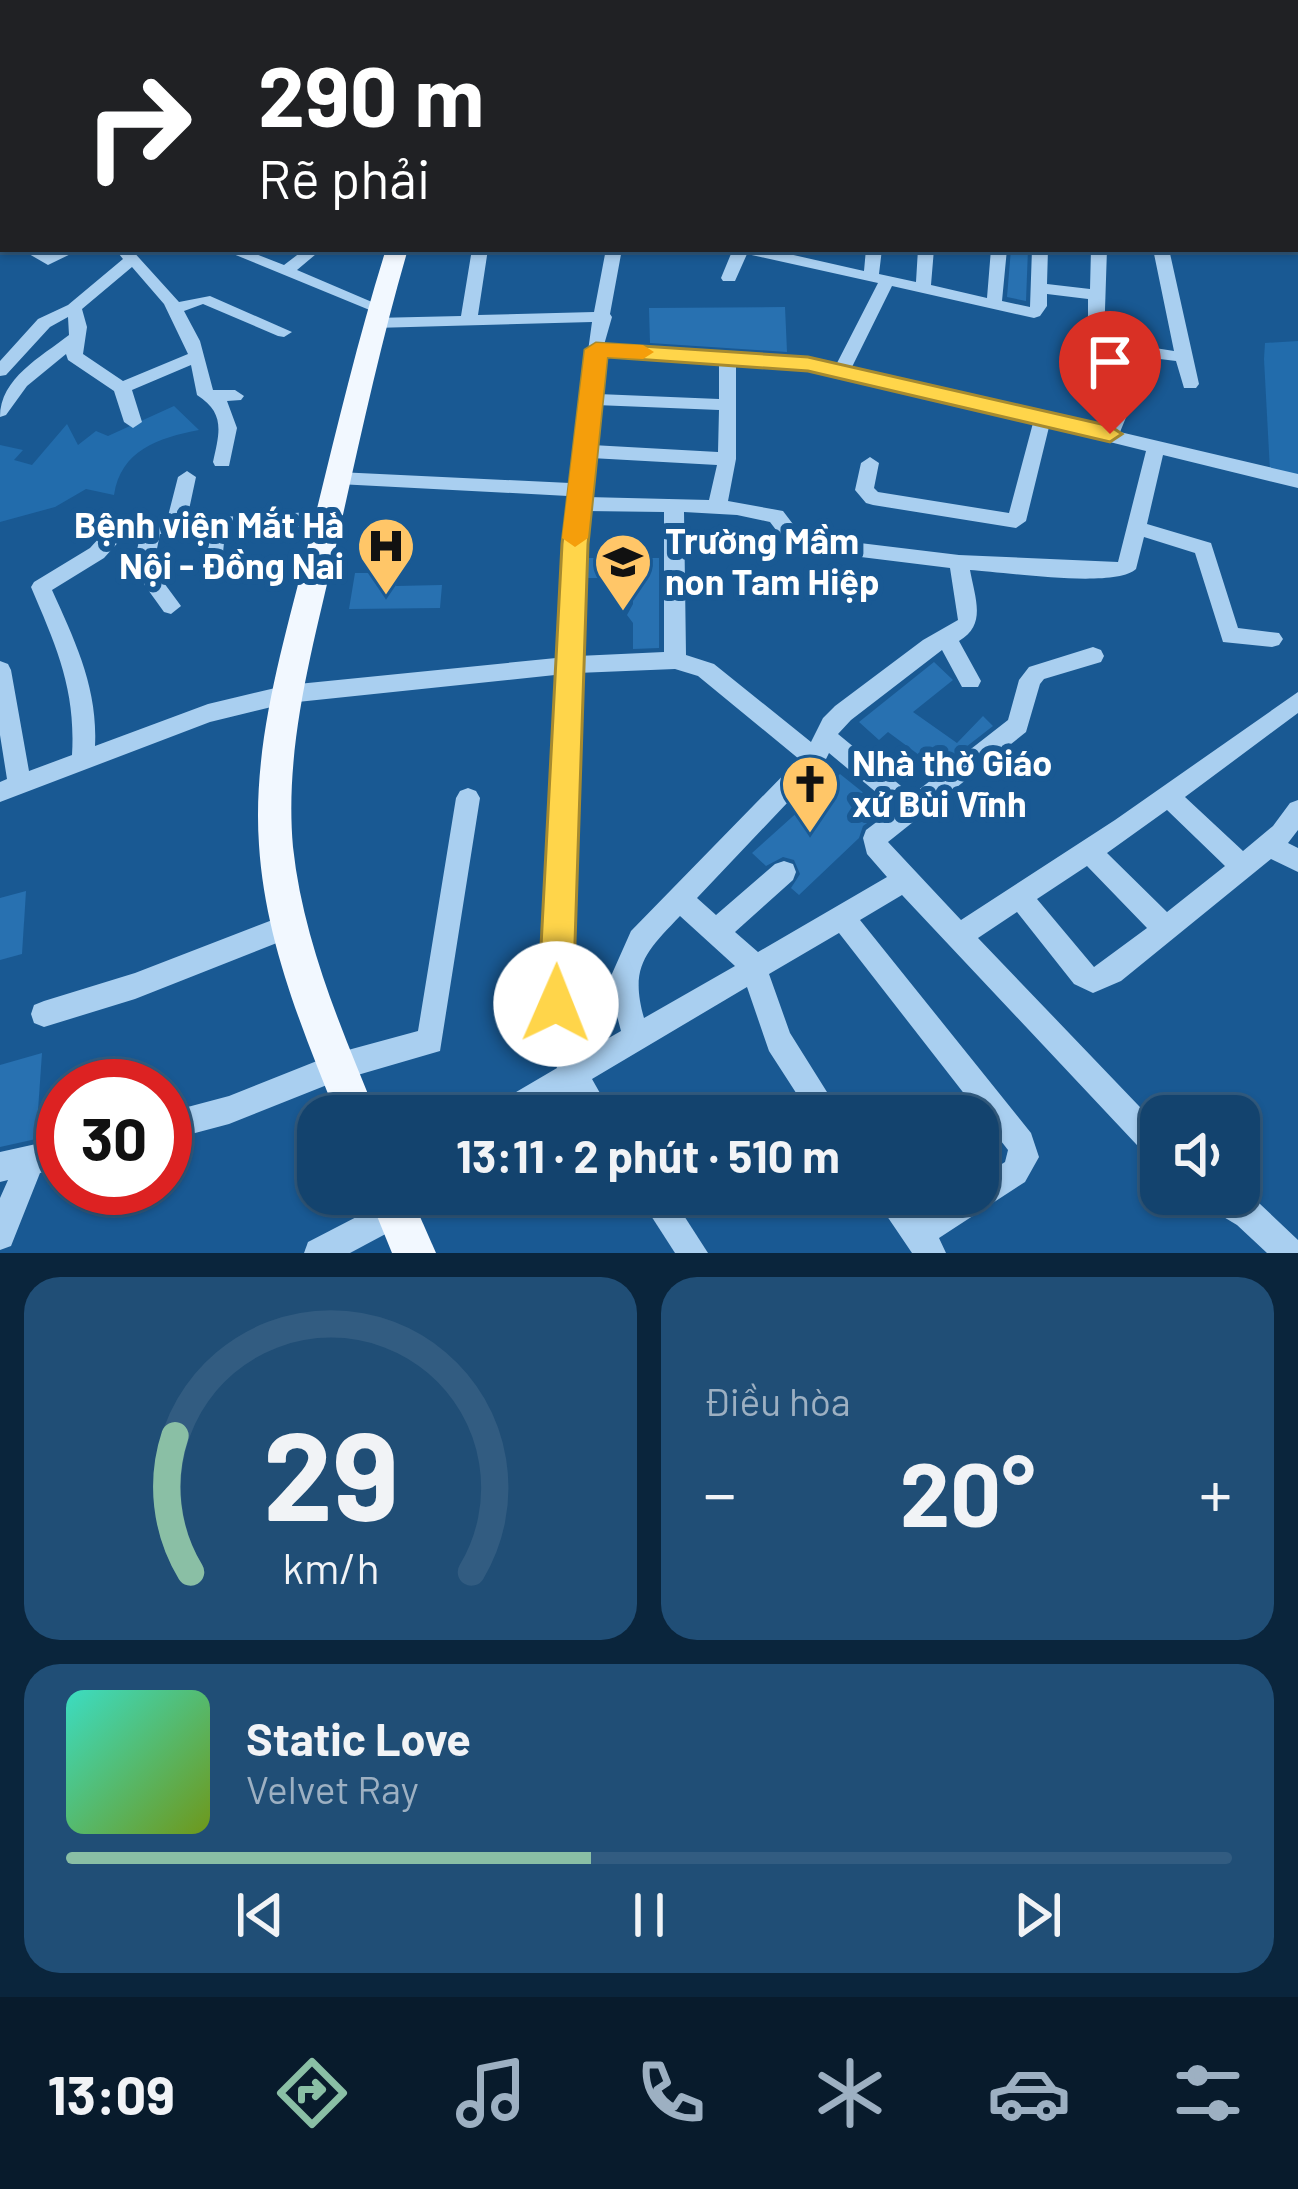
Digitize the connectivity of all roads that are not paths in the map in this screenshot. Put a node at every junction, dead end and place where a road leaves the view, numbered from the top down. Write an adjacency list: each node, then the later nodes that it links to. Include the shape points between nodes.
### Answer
1 (36, 252): 2 (street, via 48,260)
2 (66, 252)
3 (310, 252): 18 (street)
4 (396, 252): 27 (main road)
5 (480, 252): 29 (street)
6 (614, 252): 28 (street)
7 (744, 252): 19 (street)
8 (774, 252): 17 (street)
9 (874, 252): 20 (street)
10 (926, 252): 22 (street)
11 (999, 252): 24 (street)
12 (1040, 252): 21 (street)
13 (1099, 252): 23 (street)
14 (1162, 252): 37 (street)
15 (250, 253): 18 (street)
16 (127, 254): 25 (street); 26 (street)
17 (822, 257): 20 (street)
18 (285, 272): 27 (street)
19 (729, 278)
20 (879, 279): 22 (street); 39 (street)
21 (1039, 288): 23 (street); 24 (street, via 1036,312)
22 (923, 289): 24 (street)
23 (1096, 296): 37 (street, via 1101,347)
24 (994, 305)
25 (74, 308): 32 (street); 38 (street, via 44,322)
26 (176, 308): 31 (street, via 204,299); 35 (street)
27 (376, 315): 29 (street); 55 (main road)
28 (604, 316): 30 (street); 34 (street)
29 (469, 318): 30 (street)
30 (502, 318): 33 (street)
31 (284, 332)
32 (79, 335): 42 (street, via 74,356); 45 (street, via 21,382)
33 (498, 344)
34 (596, 350): 36 (street); 43 (street)
35 (197, 356): 42 (street); 52 (street, via 206,394 225,397 230,428)
36 (728, 356): 39 (street); 44 (street)
37 (1184, 357): 40 (street)
38 (4, 361)
39 (840, 374): 46 (street)
40 (1190, 384)
41 (1130, 386): 48 (street)
42 (122, 388): 47 (street)
43 (589, 400): 44 (street); 50 (street)
44 (726, 405): 51 (street)
45 (0, 411)
46 (1043, 418): 48 (street); 53 (street, via 1016,521 874,498 864,490)
47 (133, 422)
48 (1110, 434): 49 (street)
49 (1156, 446): 56 (street); 64 (street)
50 (582, 451): 51 (street); 57 (street)
51 (727, 459): 59 (street)
52 (222, 462)
53 (870, 463)
54 (187, 477): 61 (street)
55 (338, 478): 57 (street); 60 (main road)
56 (1298, 481)
57 (578, 497): 58 (street); 72 (street)
58 (674, 506): 59 (street); 71 (street)
59 (717, 506): 66 (street, via 776,516 794,542)
60 (329, 518): 62 (street); 75 (main road)
61 (175, 526): 62 (street); 63 (street)
62 (214, 526): 65 (street)
63 (151, 528): 67 (street, via 143,568); 78 (street, via 112,532 97,553 41,586 83,690)
64 (1137, 529): 66 (street, via 1122,571); 69 (street, via 1204,548 1230,635)
65 (213, 553)
66 (959, 562): 68 (street, via 967,625)
67 (171, 606)
68 (946, 639): 74 (street); 77 (street, via 842,713)
69 (1272, 639)
70 (1093, 656): 82 (street, via 1037,673 1018,724)
71 (675, 660): 72 (street); 77 (street, via 706,670)
72 (570, 665): 75 (street); 101 (street, via 555,971 556,1037)
73 (0, 670): 79 (street)
74 (970, 681)
75 (288, 694): 78 (street, via 208,712); 93 (main road, via 276,842)
76 (1298, 701): 80 (street)
77 (821, 747): 82 (street); 91 (street)
78 (83, 760): 79 (street)
79 (10, 789)
80 (1168, 796): 85 (street); 87 (street)
81 (468, 798): 100 (street, via 434,1035 421,1046)
82 (910, 807): 89 (street, via 874,841)
83 (1298, 810): 84 (street)
84 (1270, 846): 86 (street); 87 (street)
85 (1088, 850): 90 (street); 94 (street)
86 (1298, 861)
87 (1243, 867): 94 (street)
88 (784, 872): 95 (street)
89 (904, 880): 92 (street); 96 (street)
90 (1018, 896): 94 (street, via 1094,980); 96 (street)
91 (681, 900): 95 (street); 99 (street, via 623,965)
92 (842, 917): 97 (street); 115 (street, via 1021,1143 1015,1172)
93 (288, 926): 98 (street); 100 (main road)
94 (1166, 928)
95 (716, 932): 97 (street)
96 (959, 936): 107 (street)
97 (753, 965): 99 (street); 105 (street, via 779,1041)
98 (44, 1014)
99 (636, 1036): 101 (street)
100 (337, 1067): 102 (main road); 106 (street)
101 (571, 1075): 103 (street); 104 (street)
102 (348, 1095)
103 (537, 1095)
104 (585, 1095)
105 (814, 1095)
106 (192, 1120)
107 (1140, 1128)
108 (15, 1164): 114 (street)
109 (375, 1215): 116 (street)
110 (398, 1215): 117 (main road)
111 (667, 1215): 118 (street)
112 (903, 1215): 115 (street)
113 (1249, 1215): 119 (street)
114 (0, 1235)
115 (924, 1244)
116 (319, 1253)
117 (414, 1253)
118 (693, 1253)
119 (1289, 1253)

